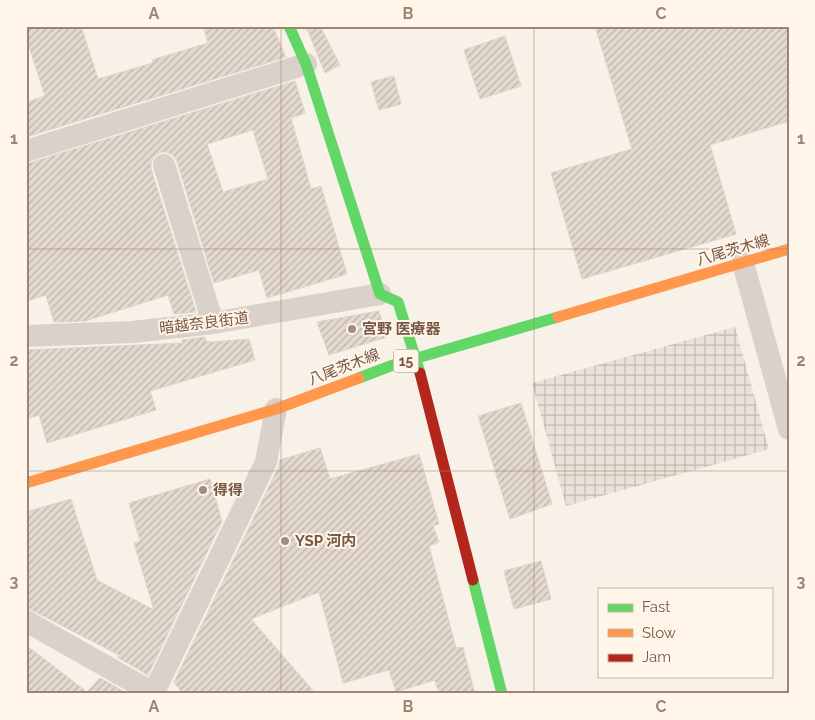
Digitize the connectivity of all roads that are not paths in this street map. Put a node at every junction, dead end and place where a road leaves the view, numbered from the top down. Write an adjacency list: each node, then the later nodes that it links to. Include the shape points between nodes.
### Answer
1 (290, 26): 2 (main road)
2 (306, 64): 3 (street); 7 (main road)
3 (26, 151)
4 (164, 165): 8 (street)
5 (789, 250): 6 (main road, 八尾茨木線 / 15)
6 (742, 264): 10 (main road, 八尾茨木線 / 15); 12 (street)
7 (380, 294): 8 (street, 暗越奈良街道); 10 (main road, via 398,302)
8 (213, 323): 9 (street, 暗越奈良街道, via 132,332)
9 (26, 336)
10 (416, 358): 11 (main road, 八尾茨木線 / 15); 16 (main road)
11 (276, 409): 13 (main road, 八尾茨木線 / 15); 15 (street, via 266,462)
12 (789, 430)
13 (26, 483)
14 (26, 621): 15 (street)
15 (154, 693)
16 (502, 694)

